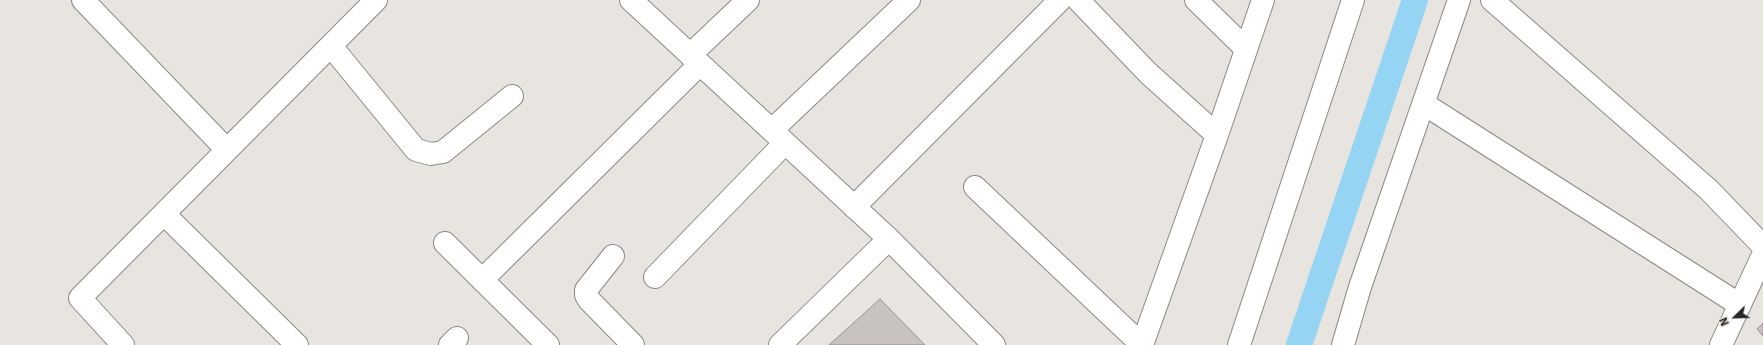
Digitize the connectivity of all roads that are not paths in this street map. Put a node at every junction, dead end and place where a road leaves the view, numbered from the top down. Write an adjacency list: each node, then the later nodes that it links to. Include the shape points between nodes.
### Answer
1 (83, 0): 20 (street)
2 (376, 0): 13 (street)
3 (631, 0): 15 (street)
4 (748, 0): 15 (street)
5 (909, 0): 19 (street)
6 (1060, 0): 22 (street)
7 (1078, 0): 18 (street, via 1148,73)
8 (1196, 0): 14 (street)
9 (1263, 0): 14 (street)
10 (1353, 0): 39 (street)
11 (1459, 0): 17 (street)
12 (1492, 0): 26 (street, via 1710,190)
13 (331, 46): 16 (street, via 416,150 430,154 443,152); 20 (street)
14 (1246, 49): 18 (street)
15 (695, 59): 19 (street); 30 (street)
16 (512, 96)
17 (1424, 104): 31 (street); 40 (street)
18 (1217, 135): 38 (street)
19 (779, 137): 22 (street); 29 (street)
20 (227, 150): 23 (street)
21 (975, 187): 38 (street)
22 (854, 207): 24 (street)
23 (164, 214): 32 (street, via 80,298); 33 (street)
24 (889, 239): 36 (street); 37 (street)
25 (446, 243): 30 (street)
26 (1763, 246)
27 (1763, 254): 31 (street)
28 (613, 256): 35 (street, via 586,290 586,295)
29 (655, 277)
30 (482, 280): 34 (street)
31 (1740, 305): 41 (street)
32 (124, 345)
33 (297, 345)
34 (548, 345)
35 (633, 345)
36 (781, 345)
37 (994, 345)
38 (1142, 345)
39 (1239, 345)
40 (1342, 345)
41 (1721, 345)

